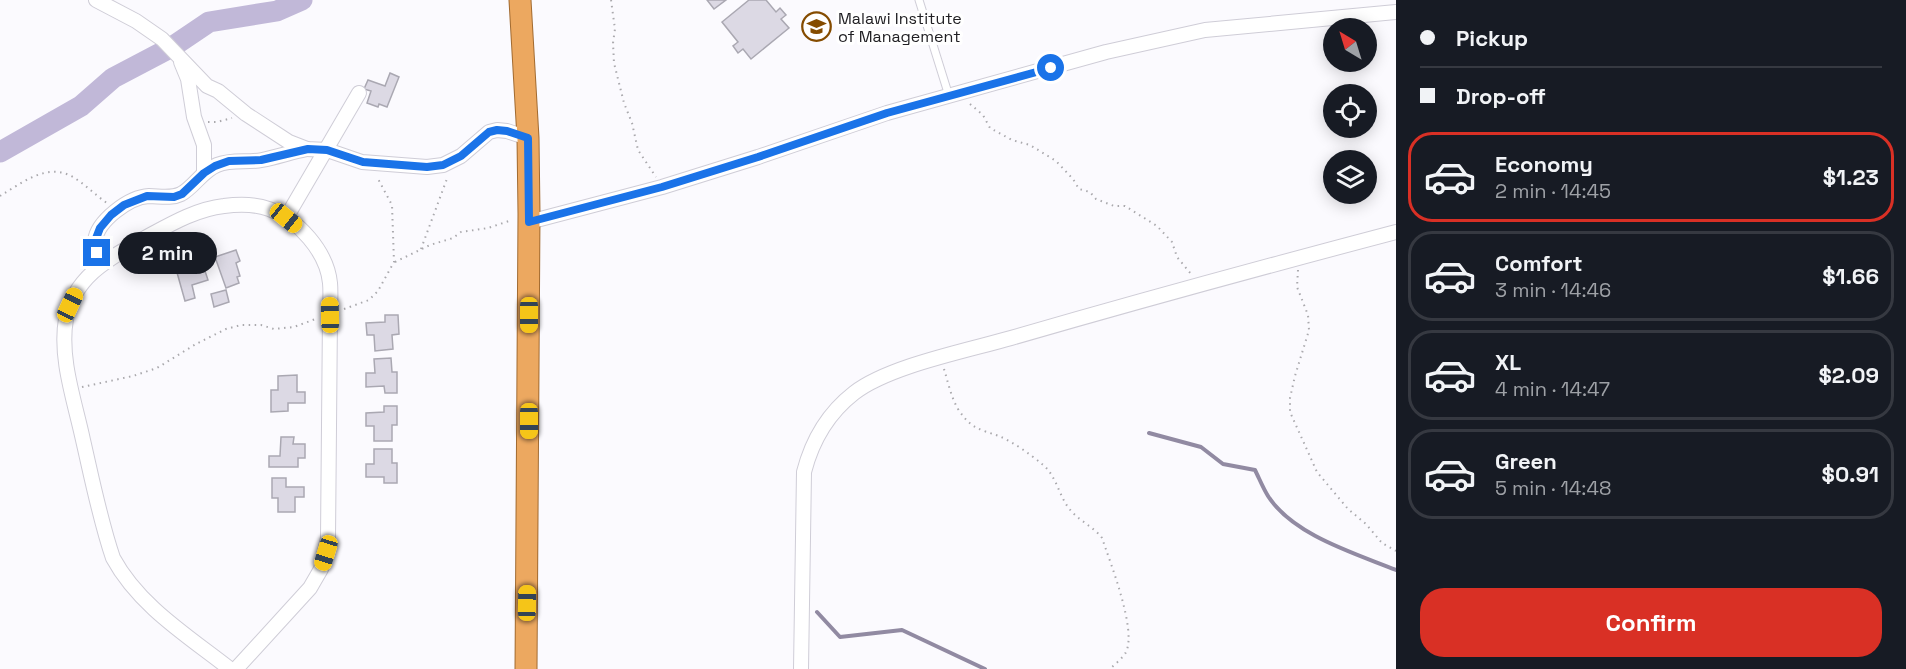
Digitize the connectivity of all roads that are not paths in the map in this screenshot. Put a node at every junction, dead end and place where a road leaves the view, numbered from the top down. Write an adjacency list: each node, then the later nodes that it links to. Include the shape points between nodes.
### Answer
1 (96, 0): 5 (street, via 136,21)
2 (520, 0): 8 (highway)
3 (919, 0): 7 (lane)
4 (1396, 12): 7 (street, via 1205,30 1106,52)
5 (172, 47): 9 (street, via 207,86 289,142); 11 (street, via 188,79 194,117 204,145)
6 (359, 93): 10 (street)
7 (956, 94): 13 (street, via 662,187)
8 (528, 138): 10 (street, via 497,130 481,137 461,156 443,165 427,167 363,162); 13 (highway)
9 (308, 149): 10 (street); 11 (street, via 261,160 229,161)
10 (327, 150): 12 (street)
11 (204, 173): 15 (street, via 182,194 147,196 111,215 95,241)
12 (286, 218): 15 (street, via 252,205 197,212); 17 (street, via 307,237 323,260 330,282 328,538 321,569 310,588)
13 (529, 218): 18 (highway)
14 (1396, 232): 19 (street, via 941,358 888,375 854,393 827,420 808,454 804,483)
15 (95, 269): 16 (street, via 76,292 66,320 65,353 107,541 123,577 151,607)
16 (230, 669)
17 (236, 669)
18 (526, 669)
19 (801, 669)

